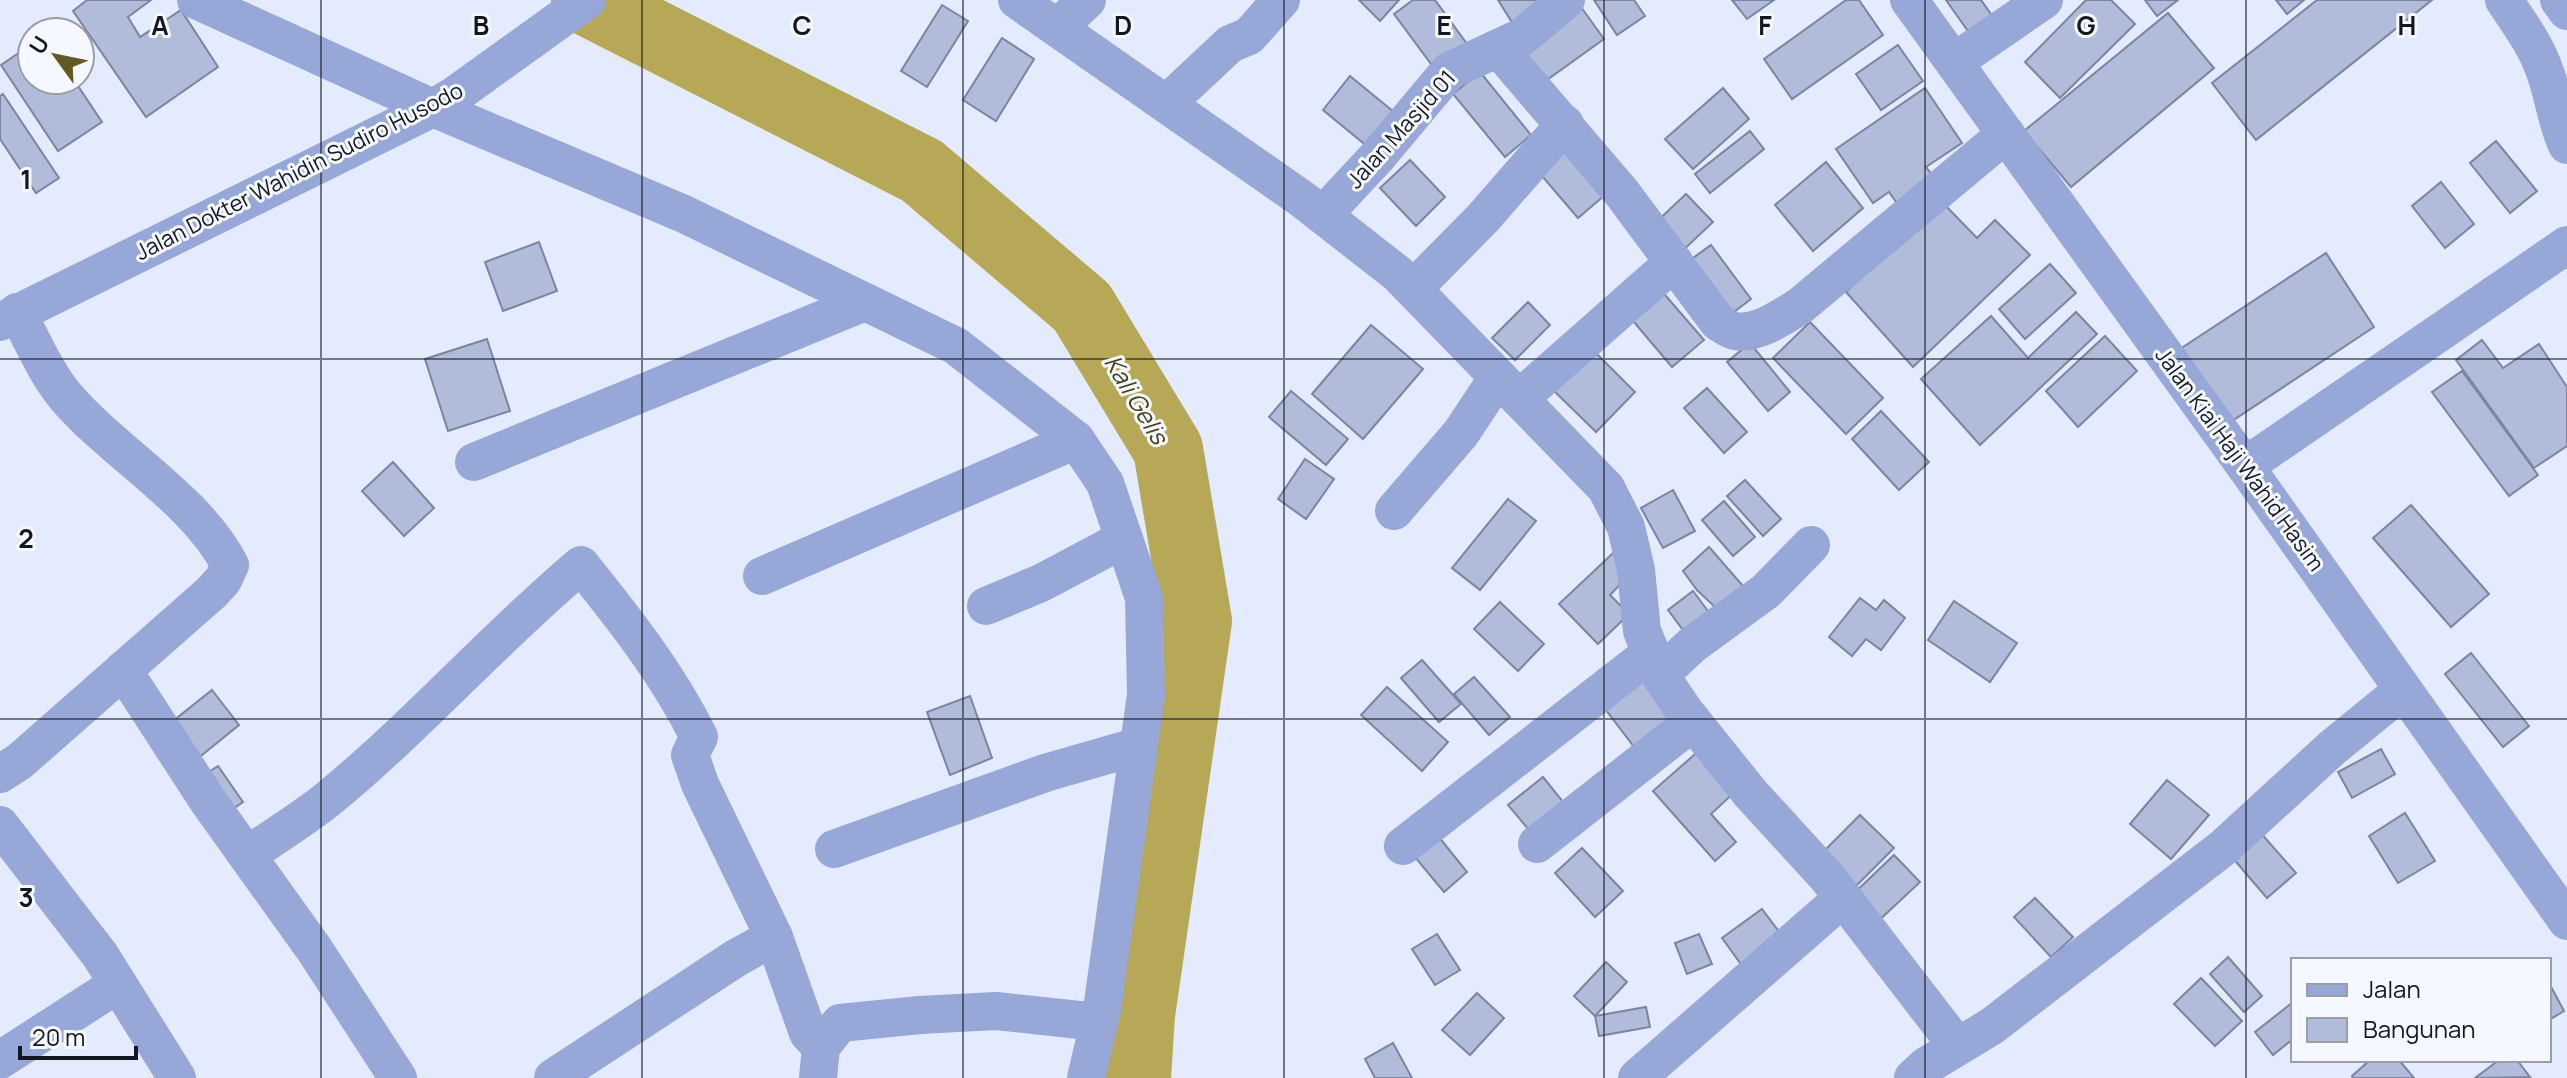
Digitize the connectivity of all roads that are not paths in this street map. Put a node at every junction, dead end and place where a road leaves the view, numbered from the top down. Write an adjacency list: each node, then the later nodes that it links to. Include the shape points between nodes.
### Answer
1 (196, 0): 15 (street)
2 (587, 0): 15 (street, Jalan Dokter Wahidin Sudiro Husodo)
3 (1017, 0): 12 (street)
4 (1087, 0): 12 (street)
5 (1281, 0): 16 (street, via 1249,36 1230,44)
6 (1566, 0): 13 (street, Jalan Masjid 01, via 1522,37)
7 (1909, 0): 14 (street, Jalan Kiai Haji Wahid Hasim)
8 (2044, 0): 14 (street)
9 (2504, 0): 19 (street, via 2534,44)
10 (2559, 0): 11 (street)
11 (2567, 11)
12 (1058, 27): 16 (street)
13 (1498, 48): 17 (street); 20 (street, Jalan Masjid 01, via 1449,71)
14 (1954, 62): 18 (street, Jalan Kiai Haji Wahid Hasim)
15 (444, 101): 24 (street); 25 (street, Jalan Dokter Wahidin Sudiro Husodo)
16 (1166, 104): 20 (street)
17 (1565, 124): 22 (street); 23 (street)
18 (2006, 134): 22 (street, via 1800,306 1769,324 1733,331 1718,322); 29 (street, Jalan Kiai Haji Wahid Hasim)
19 (2567, 145)
20 (1323, 215): 23 (street)
21 (2567, 245): 29 (street)
22 (1674, 262): 26 (street)
23 (1413, 289): 26 (street)
24 (865, 302): 27 (street, via 956,346); 28 (street)
25 (8, 317): 36 (street, via 64,395 195,518 230,565 211,593)
26 (1509, 387): 30 (street); 35 (street, via 1606,488 1626,527 1642,631)
27 (1076, 440): 31 (street, via 1105,483); 33 (street)
28 (474, 462)
29 (2245, 466): 37 (street, Jalan Kiai Haji Wahid Hasim)
30 (1394, 511)
31 (1124, 539): 34 (street); 39 (street, via 1144,598 1146,695)
32 (1811, 545): 35 (street, via 1766,591 1692,645)
33 (762, 576)
34 (986, 606)
35 (1656, 664): 38 (street); 43 (street)
36 (123, 670): 40 (street); 45 (street)
37 (2403, 690): 47 (street, Jalan Kiai Haji Wahid Hasim); 51 (street, via 2224,847 2004,1016)
38 (1693, 722): 42 (street); 46 (street)
39 (1139, 746): 44 (street, via 1045,773); 50 (street)
40 (0, 774)
41 (0, 825): 49 (street)
42 (1537, 844)
43 (1403, 846)
44 (834, 849)
45 (247, 855): 48 (street, via 327,800 581,565 653,657 690,719 699,737 690,755 700,784); 55 (street)
46 (1843, 898): 51 (street); 58 (street)
47 (2567, 921)
48 (774, 937): 53 (street); 56 (street)
49 (118, 984): 52 (street); 54 (street)
50 (1098, 1022): 53 (street, via 996,1011 840,1023); 57 (street)
51 (1957, 1046): 59 (street)
52 (0, 1060)
53 (819, 1062)
54 (177, 1078)
55 (398, 1078)
56 (553, 1078)
57 (1086, 1078)
58 (1637, 1078)
59 (1913, 1078)

